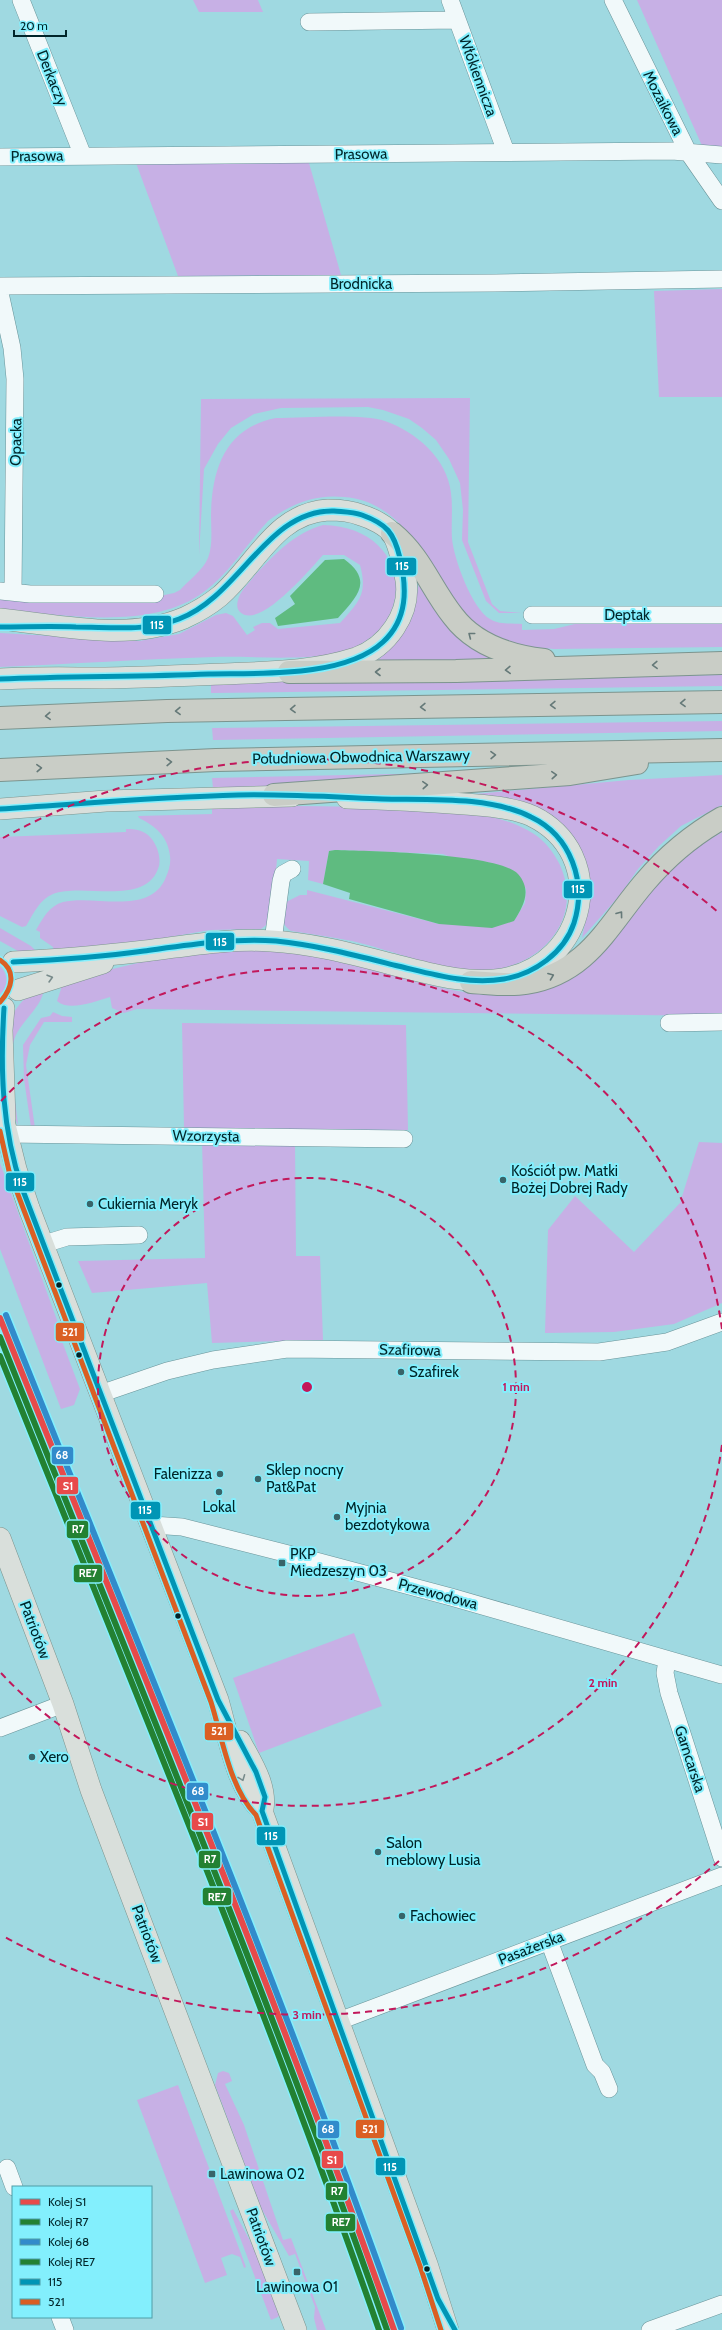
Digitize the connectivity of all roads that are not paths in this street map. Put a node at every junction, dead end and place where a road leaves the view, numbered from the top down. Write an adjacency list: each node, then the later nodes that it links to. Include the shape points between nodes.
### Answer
1 (21, 0): 9 (street, Derkaczy)
2 (450, 0): 4 (street, Włókiennicza)
3 (613, 0): 7 (street, Mozaikowa)
4 (458, 20): 5 (street); 6 (street, Włókiennicza)
5 (309, 22)
6 (506, 152): 7 (street, Prasowa); 9 (street, Prasowa)
7 (688, 152): 8 (street, Prasowa); 11 (street, Mozaikowa)
8 (722, 155)
9 (83, 156): 10 (street, Prasowa)
10 (0, 157)
11 (722, 201)
12 (722, 279): 13 (street, Brodnicka)
13 (0, 286)
14 (0, 293): 16 (street, Opacka, via 12,348 15,379)
15 (392, 533): 22 (main road, via 372,519 357,513 338,510 317,511 298,517 278,529 221,595 183,618 146,628 120,630); 24 (highway, one-way to 15, via 533,659 489,646 474,638 453,617 416,557); 25 (main road, via 406,584 406,600 400,618 390,635 375,648 357,658)
16 (7, 592): 17 (street, Opacka)
17 (155, 594)
18 (532, 615): 19 (street, Deptak)
19 (722, 615)
20 (0, 619): 22 (main road)
21 (0, 627): 22 (main road)
22 (85, 627)
23 (722, 663): 24 (highway, one-way to 24)
24 (603, 667): 25 (highway, one-way to 25)
25 (289, 672): 26 (main road)
26 (0, 679)
27 (722, 702): 28 (highway, one-way to 28, via 167,711)
28 (0, 718)
29 (722, 750): 30 (highway, Południowa Obwodnica Warszawy, one-way to 29, via 164,762); 31 (highway, one-way to 29, via 570,774)
30 (0, 770)
31 (274, 795): 32 (main road); 38 (main road, via 424,800 506,808 531,816 552,830 567,848 580,884 580,906 572,931 560,950 524,974)
32 (0, 809)
33 (722, 818): 38 (highway, one-way to 33, via 526,983 552,976 576,963 597,945 645,882 674,850)
34 (292, 869): 35 (street, via 283,874 281,880)
35 (273, 941): 36 (main road, via 237,939); 38 (main road, via 326,949)
36 (146, 951): 37 (main road); 39 (main road, one-way to 36, via 36,982)
37 (7, 957): 39 (main road, via 19,978)
38 (471, 982)
39 (18, 990): 40 (main road)
40 (2, 1009): 44 (main road)
41 (722, 1022): 42 (street)
42 (669, 1023)
43 (0, 1105): 44 (main road)
44 (5, 1125): 45 (street, Wzorzysta); 47 (main road, via 16,1169)
45 (404, 1139)
46 (139, 1236): 47 (street, via 67,1237)
47 (44, 1244): 49 (main road)
48 (722, 1322): 49 (street, Szafirowa, via 667,1342 599,1352 287,1349 213,1360 167,1371)
49 (100, 1394): 50 (main road)
50 (152, 1524): 52 (street, Przewodowa, via 182,1527 247,1543 451,1597); 59 (main road, via 218,1700 241,1777 253,1802 262,1811)
51 (0, 1538): 54 (main road, Patriotów)
52 (667, 1660): 53 (street, Przewodowa); 56 (street, Garncarska, via 665,1673 669,1693)
53 (722, 1675)
54 (62, 1704): 55 (street); 67 (main road, Patriotów, via 91,1790)
55 (0, 1728)
56 (722, 1858)
57 (722, 1876): 58 (street, Pasażerska)
58 (549, 1941): 59 (street, Pasażerska); 60 (street, via 595,2065 602,2072)
59 (339, 2020): 63 (main road)
60 (609, 2089)
61 (7, 2168): 62 (street)
62 (14, 2186)
63 (438, 2299): 68 (main road); 69 (main road)
64 (722, 2304): 70 (street)
65 (60, 2318): 66 (street)
66 (65, 2330)
67 (296, 2330)
68 (448, 2330)
69 (455, 2330)
70 (650, 2330)

